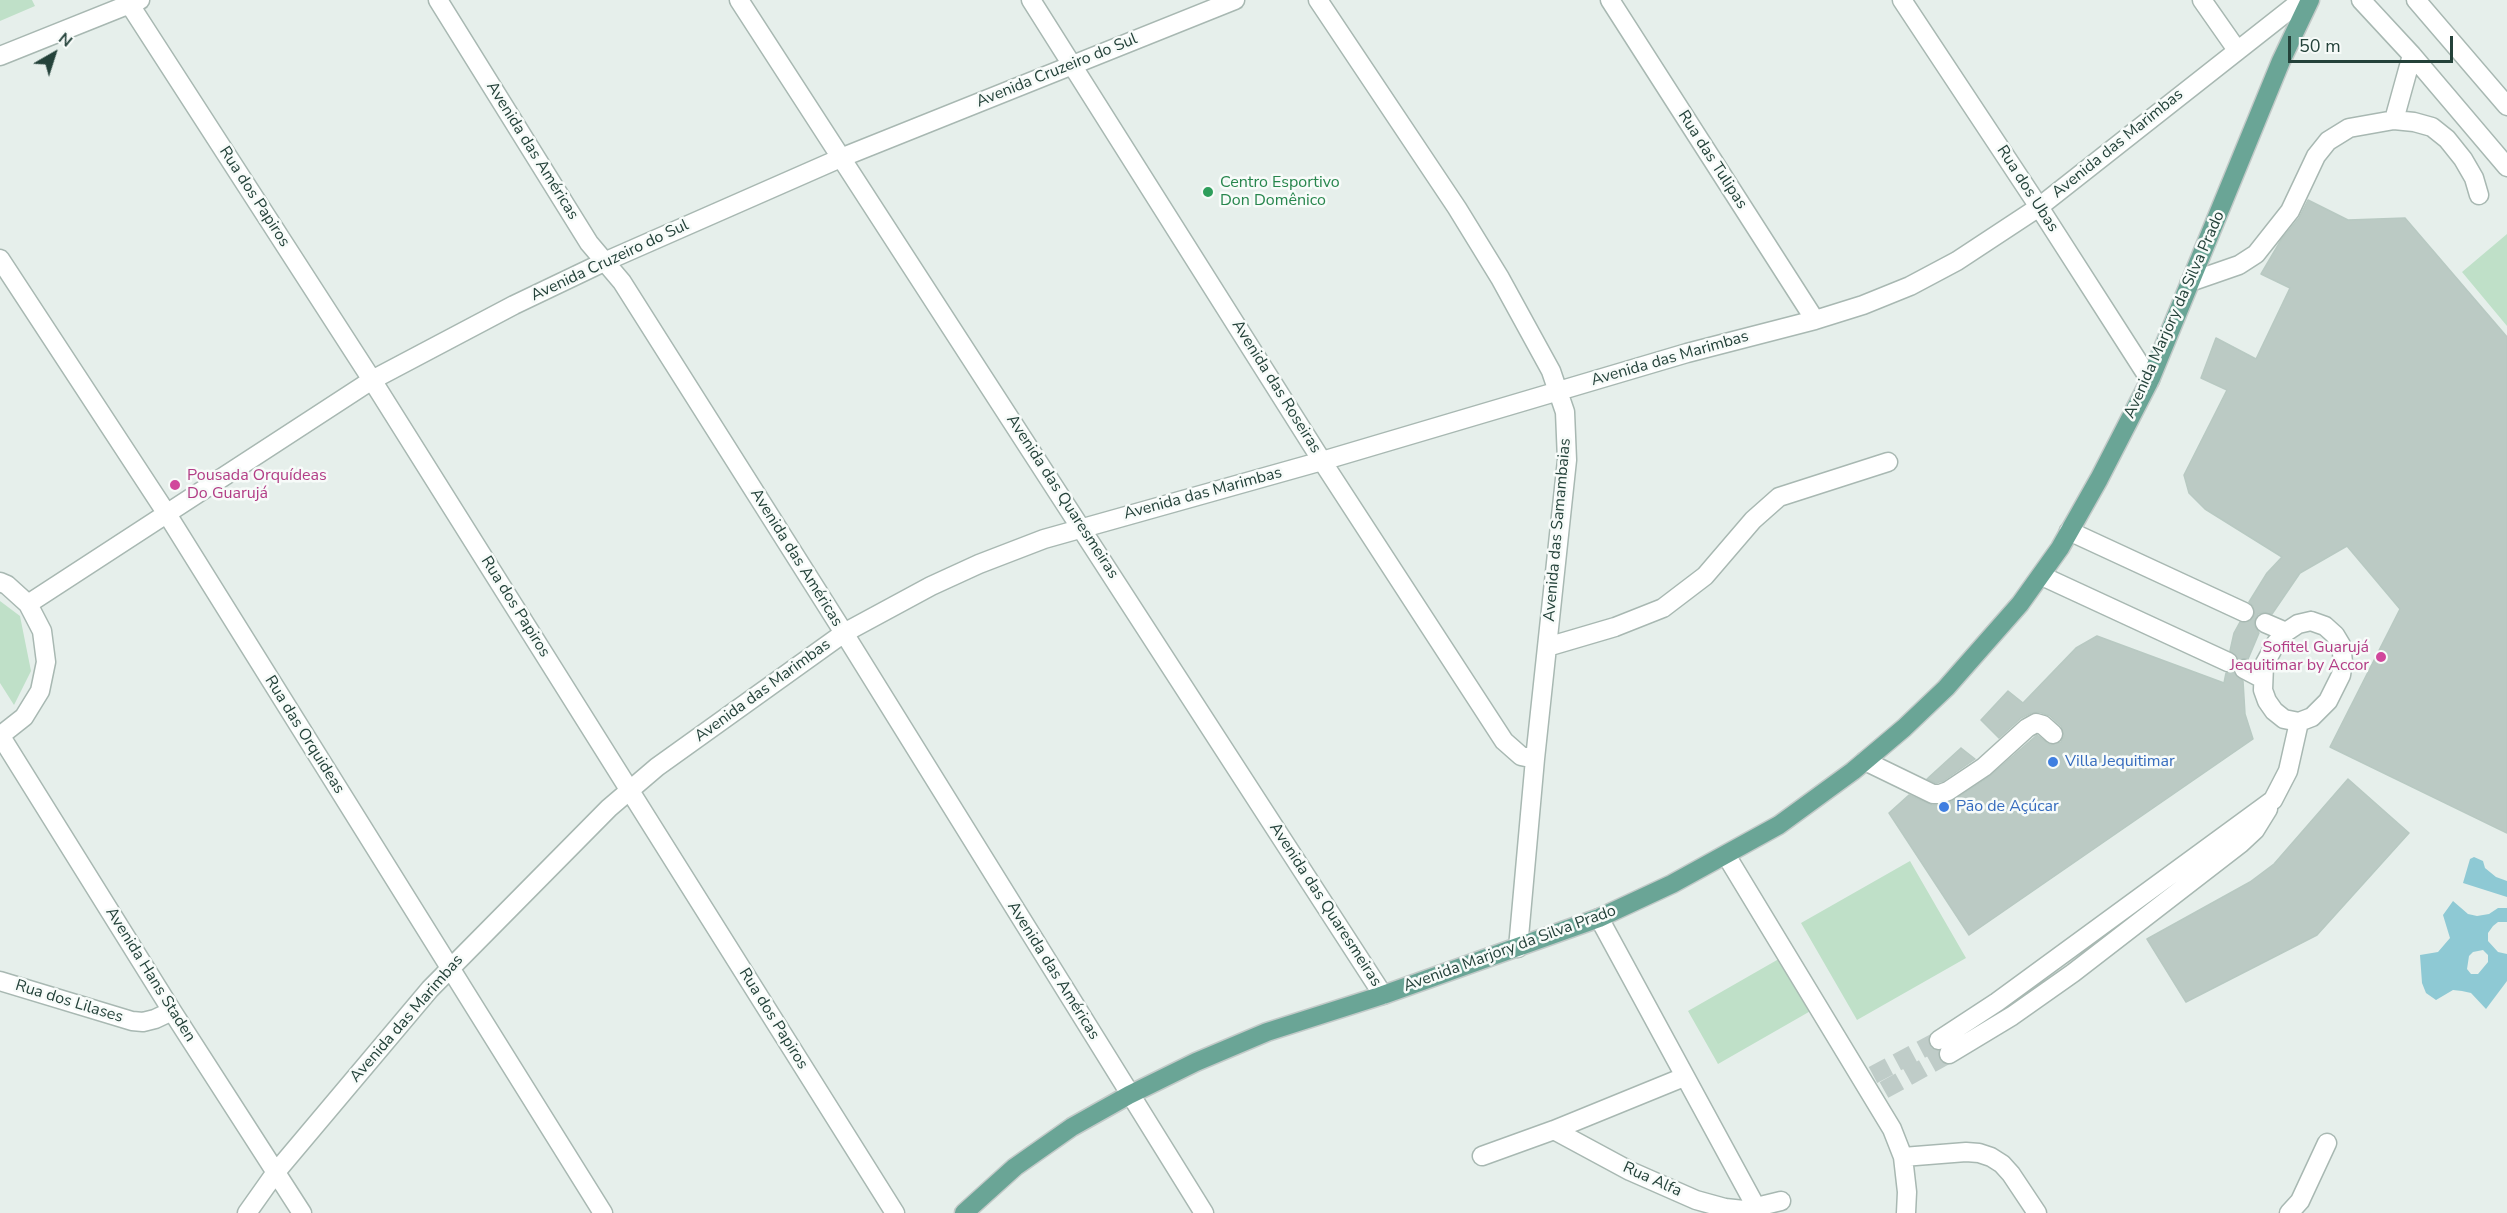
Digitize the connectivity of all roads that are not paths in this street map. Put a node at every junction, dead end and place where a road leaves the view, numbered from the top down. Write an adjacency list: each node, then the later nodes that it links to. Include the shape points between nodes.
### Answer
1 (438, 0): 25 (street, Avenida das Américas)
2 (739, 0): 20 (street, Avenida das Quaresmeiras)
3 (1031, 0): 17 (street, Avenida das Roseiras)
4 (1235, 0): 17 (street, Avenida Cruzeiro do Sul)
5 (1318, 0): 30 (street, Avenida das Samambaias, via 1457,208 1500,278)
6 (1610, 0): 27 (street, Rua das Tulipas)
7 (1902, 0): 23 (street, Rua dos Ubas)
8 (2202, 0): 14 (street)
9 (2302, 0): 14 (street, Avenida das Marimbas)
10 (2310, 0): 26 (main road, Avenida Marjory da Silva Prado)
11 (2361, 0): 15 (street)
12 (2416, 0): 18 (street)
13 (135, 2): 16 (street); 28 (street, Rua dos Papiros)
14 (2237, 50): 23 (street, Avenida das Marimbas)
15 (2412, 55): 19 (street); 21 (street)
16 (0, 56)
17 (1072, 64): 20 (street, Avenida Cruzeiro do Sul); 31 (street, Avenida das Roseiras)
18 (2507, 106)
19 (2394, 120): 22 (street, via 2432,127 2447,139 2474,178); 26 (street, via 2349,128 2328,141 2316,156 2290,211 2256,254 2239,265)
20 (843, 157): 25 (street, Avenida Cruzeiro do Sul); 34 (street, Avenida das Quaresmeiras)
21 (2507, 167)
22 (2479, 195)
23 (2039, 207): 27 (street, Avenida das Marimbas, via 1967,255 1910,286); 29 (street, Rua dos Ubas)
24 (0, 259): 33 (street, Rua das Orquideas)
25 (604, 262): 28 (street, Avenida Cruzeiro do Sul); 42 (street, Avenida das Américas, via 622,282)
26 (2190, 282): 29 (main road, Avenida Marjory da Silva Prado)
27 (1815, 320): 30 (street, Avenida das Marimbas)
28 (372, 380): 33 (street, Avenida Cruzeiro do Sul); 50 (street, Rua dos Papiros)
29 (2150, 380): 35 (main road, Avenida Marjory da Silva Prado)
30 (1558, 390): 31 (street, Avenida das Marimbas); 43 (street, Avenida das Samambaias, via 1565,412 1568,460)
31 (1322, 461): 34 (street, Avenida das Marimbas); 48 (street, Avenida das Roseiras, via 1504,741 1521,756)
32 (1888, 462): 43 (street, via 1779,497 1753,520 1705,576 1663,608)
33 (166, 514): 38 (street, Avenida Cruzeiro do Sul); 54 (street, Rua das Orquideas)
34 (1081, 527): 42 (street, Avenida das Marimbas, via 979,564); 56 (street, Avenida das Quaresmeiras)
35 (2069, 531): 36 (main road, Avenida Marjory da Silva Prado); 39 (street)
36 (2042, 576): 44 (street); 49 (main road, Avenida Marjory da Silva Prado, via 1946,688)
37 (0, 582): 38 (street)
38 (28, 604): 47 (street, via 42,631 46,662 40,691 24,717)
39 (2244, 612)
40 (2265, 623): 41 (street)
41 (2286, 632): 44 (street, via 2268,656); 45 (street, via 2311,621 2325,626 2341,645 2343,662 2337,686 2321,709)
42 (844, 633): 50 (street, Avenida das Marimbas); 60 (street, Avenida das Américas)
43 (1547, 647): 48 (street, Avenida das Samambaias)
44 (2263, 679): 45 (street, via 2267,701 2274,711 2284,719)
45 (2299, 722): 58 (street, via 2288,771 2255,830 2240,844 2012,1017)
46 (2053, 734): 49 (street, via 2036,723 1984,768 1940,794 1932,794)
47 (0, 736): 57 (street, Avenida Hans Staden)
48 (1535, 759): 53 (street, Avenida das Samambaias)
49 (1865, 761): 51 (main road, Avenida Marjory da Silva Prado, via 1816,800)
50 (630, 790): 54 (street, Avenida das Marimbas); 71 (street, Rua dos Papiros)
51 (1726, 855): 52 (main road, Avenida Marjory da Silva Prado); 64 (street, via 1873,1086)
52 (1599, 918): 53 (main road, Avenida Marjory da Silva Prado); 59 (street)
53 (1518, 948): 56 (main road, Avenida Marjory da Silva Prado)
54 (449, 969): 65 (street, Avenida das Marimbas); 70 (street, Rua das Orquideas)
55 (0, 981): 57 (street, Rua dos Lilases, via 132,1021 143,1022)
56 (1383, 995): 60 (main road, Avenida Marjory da Silva Prado, via 1267,1032)
57 (172, 1011): 65 (street, Avenida Hans Staden)
58 (1944, 1047)
59 (1684, 1077): 61 (street); 67 (street)
60 (1129, 1095): 72 (main road, Avenida Marjory da Silva Prado, via 1072,1127 1015,1167); 73 (street, Avenida das Américas)
61 (1554, 1130): 63 (street); 67 (street, Rua Alfa, via 1630,1171 1696,1200 1725,1208)
62 (2327, 1143): 76 (street, via 2300,1201)
63 (1482, 1156)
64 (1903, 1156): 74 (street); 75 (street, via 1966,1152 1991,1157 2011,1174)
65 (276, 1172): 68 (street, Avenida das Marimbas); 69 (street, Avenida Hans Staden)
66 (1781, 1201): 67 (street, Rua Alfa)
67 (1756, 1207)
68 (247, 1213)
69 (302, 1213)
70 (603, 1213)
71 (895, 1213)
72 (964, 1213)
73 (1204, 1213)
74 (1906, 1213)
75 (2037, 1213)
76 (2289, 1213)

